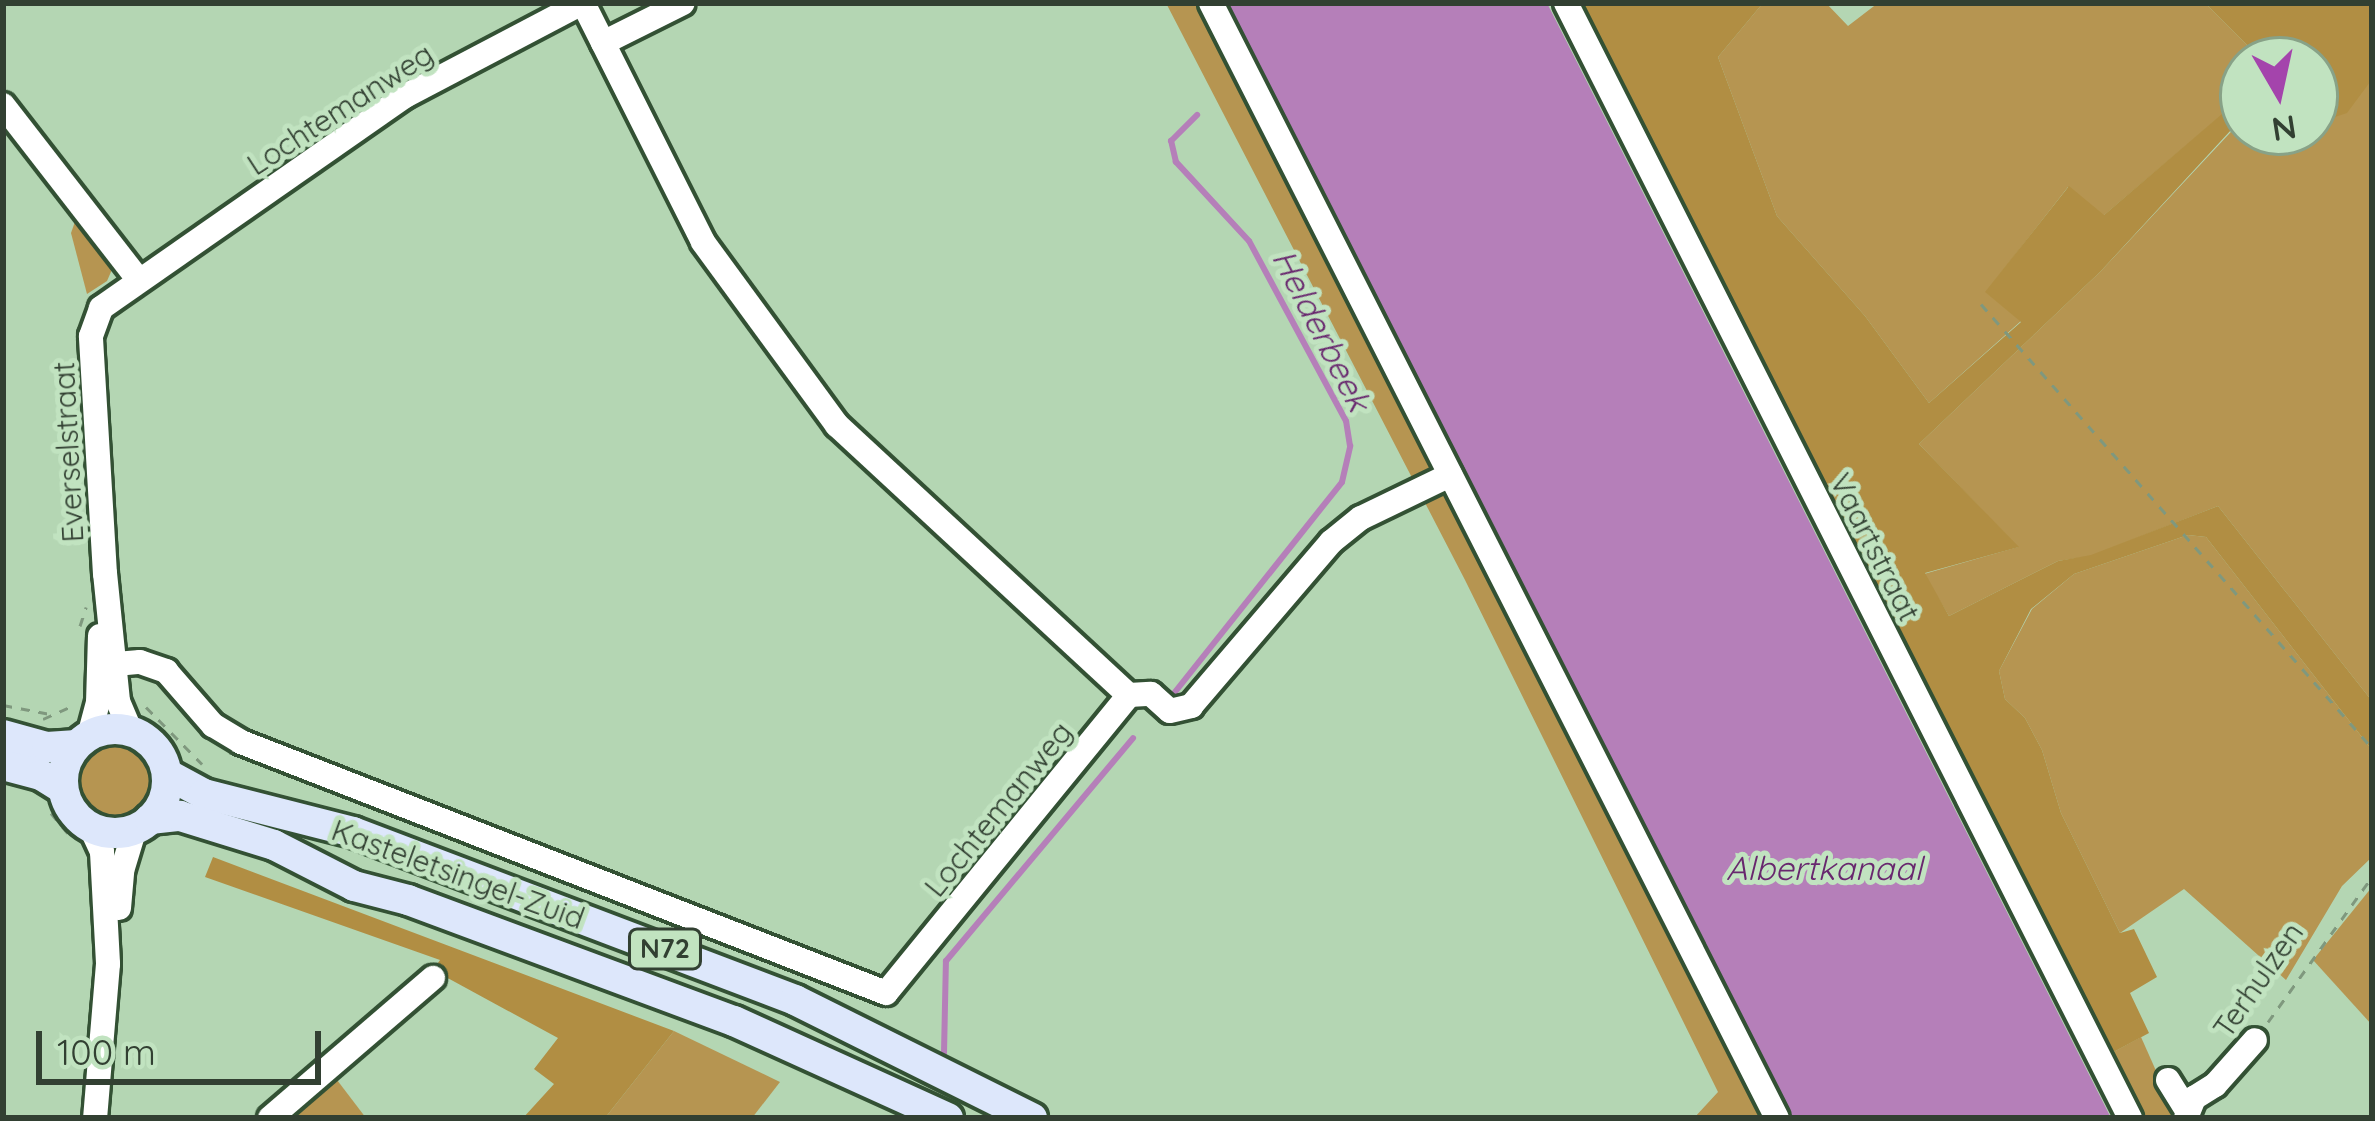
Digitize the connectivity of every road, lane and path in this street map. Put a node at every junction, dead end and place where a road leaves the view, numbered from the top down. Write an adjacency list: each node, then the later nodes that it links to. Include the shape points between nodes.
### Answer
1 (582, 3): 5 (street, Lochtemanweg); 7 (street, Lochtemanweg, via 405,96)
2 (683, 3): 5 (street)
3 (1211, 3): 9 (street)
4 (1566, 3): 37 (street, Vaartstraat)
5 (603, 43): 12 (street, Lochtemanweg, via 703,242 837,425)
6 (3, 105): 7 (street)
7 (138, 279): 10 (street, Everselstraat, via 101,308 91,336)
8 (1981, 304): 19 (path)
9 (1450, 475): 12 (street, via 1361,518 1331,542 1191,706 1171,711 1151,694); 36 (street)
10 (105, 574): 11 (street, Everselstraat); 13 (street, Everselstraat)
11 (116, 664): 12 (street, Lochtemanweg, via 166,671 213,725 241,742 886,993); 13 (street, Everselstraat)
12 (1129, 695)
13 (108, 702): 15 (path); 16 (street, Everselstraat); 18 (street, Everselstraat); 22 (path, via 147,708 211,772)
14 (3, 706): 15 (path)
15 (52, 714): 17 (path)
16 (131, 732): 18 (main road); 21 (main road, N72, via 159,755)
17 (17, 739): 18 (main road)
18 (83, 741): 23 (main road)
19 (2372, 748)
20 (3, 765): 23 (main road, via 41,775)
21 (167, 774): 22 (main road, N72); 24 (main road, via 162,805)
22 (204, 794): 35 (main road, Kasteletsingel-Zuid / N72, via 353,832 682,956 794,1000)
23 (54, 798): 25 (path); 25 (main road, via 75,814)
24 (142, 824): 25 (main road, N72); 27 (street, via 122,871); 34 (main road, Kasteletsingel-Zuid / N72, via 180,817 274,845 354,886 734,1022)
25 (84, 835): 27 (street, via 102,852)
26 (2372, 877): 29 (path, Terhulzen)
27 (108, 964): 32 (street)
28 (433, 978): 33 (street)
29 (2255, 1040): 31 (street, Terhulzen)
30 (2168, 1080): 31 (street, Terhulzen)
31 (2187, 1114)
32 (95, 1118)
33 (270, 1118)
34 (948, 1118)
35 (1032, 1118)
36 (1778, 1118)
37 (2130, 1118)

